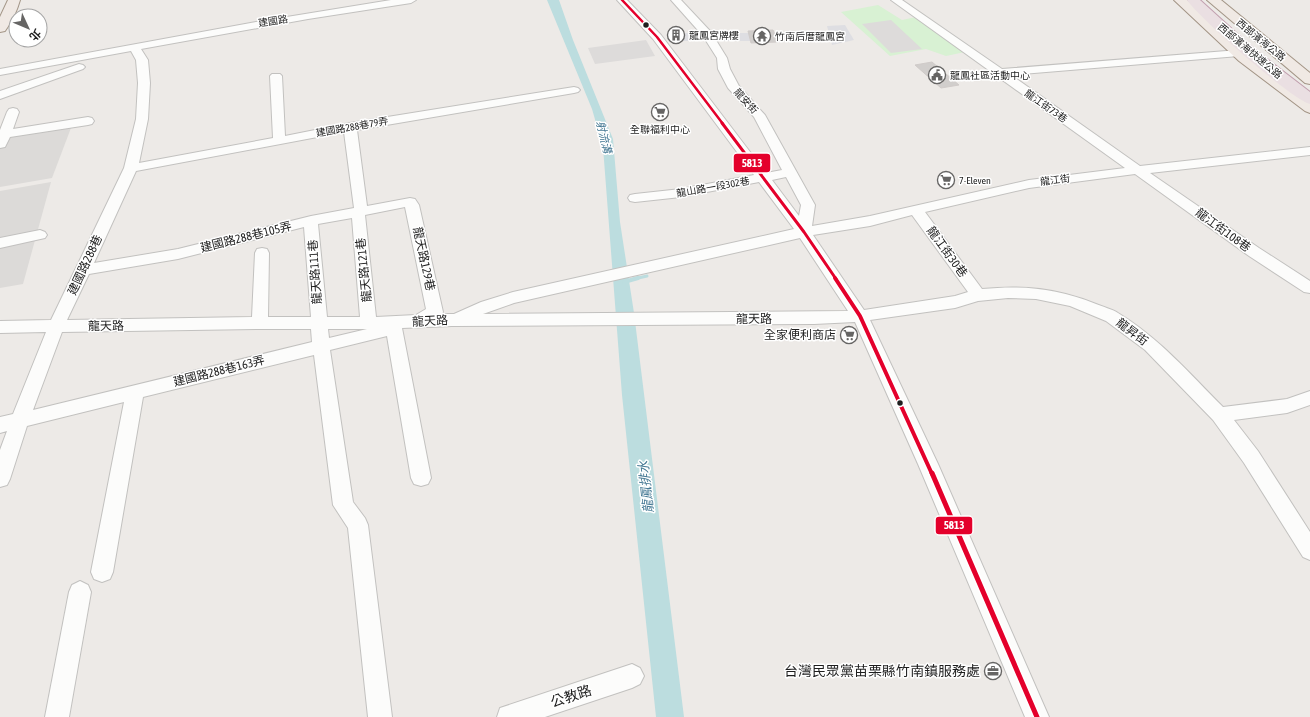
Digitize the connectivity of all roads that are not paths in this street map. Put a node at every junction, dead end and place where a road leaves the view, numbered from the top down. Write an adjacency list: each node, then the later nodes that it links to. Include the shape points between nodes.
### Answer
1 (14, 0): 10 (main road)
2 (412, 0): 13 (street, 建國路, via 259,24)
3 (622, 0): 33 (street, via 657,37)
4 (676, 0): 32 (street, 龍安街, via 711,41 722,58 728,79 760,115)
5 (896, 0): 16 (street, 龍江街73巷)
6 (1180, 0): 14 (main road, 西部濱海公路)
7 (1193, 0): 22 (highway, 西部濱海快速公路, via 1225,31)
8 (1203, 0): 20 (highway, 西部濱海快速公路, via 1229,26)
9 (1213, 0): 18 (main road, 西部濱海公路)
10 (0, 28)
11 (8, 32): 12 (main road)
12 (0, 42)
13 (135, 48): 15 (street, 建國路); 21 (street, 建國路); 30 (street, 建國路288巷, via 142,60 144,83 142,119)
14 (1239, 53): 16 (street); 23 (main road, 西部濱海公路)
15 (0, 72)
16 (999, 73): 31 (street, 龍江街73巷)
17 (276, 76): 28 (street)
18 (1310, 80)
19 (574, 90): 26 (street, 建國路288巷79弄)
20 (1310, 90)
21 (0, 95)
22 (1310, 99)
23 (1310, 108)
24 (14, 112): 27 (street)
25 (88, 121): 27 (street)
26 (350, 127): 28 (street, 建國路288巷79弄); 37 (street, 龍天路121巷)
27 (2, 138)
28 (280, 140): 30 (street, 建國路288巷79弄)
29 (1310, 151): 31 (street, 龍江街)
30 (131, 168): 43 (street, 建國路288巷)
31 (1138, 170): 36 (street, 龍江街, via 1029,184); 44 (street, 龍江街108巷)
32 (790, 172): 33 (street, 龍山路一段302巷); 39 (street, 龍安街, via 808,205)
33 (763, 178): 34 (street, 龍山路一段302巷, via 681,193); 39 (street)
34 (635, 198)
35 (411, 204): 37 (street, 建國路288巷105弄); 46 (street, 龍天路129巷)
36 (916, 210): 39 (street, 龍江街); 45 (street, 龍江街30巷)
37 (360, 214): 38 (street, 建國路288巷105弄); 52 (street, 龍天路121巷)
38 (311, 221): 43 (street, 建國路288巷105弄, via 178,254); 51 (street, 龍天路111巷)
39 (804, 232): 47 (street); 48 (street, 龍江街, via 513,298)
40 (40, 236): 41 (street)
41 (0, 243)
42 (262, 252): 50 (street)
43 (82, 270): 54 (street, 建國路288巷)
44 (1310, 288)
45 (978, 295): 47 (street, 龍昇街, via 955,302); 59 (street, 龍昇街, via 1036,293 1073,301 1112,317 1151,346)
46 (435, 312): 49 (street, 建國路288巷163弄)
47 (860, 316): 48 (street, 龍天路); 71 (street, via 928,464)
48 (452, 320): 49 (street, 龍天路)
49 (416, 322): 52 (street, 龍天路); 55 (street, 建國路288巷163弄)
50 (260, 323): 51 (street, 龍天路); 54 (street, 龍天路)
51 (319, 323): 52 (street, 龍天路); 56 (street, 龍天路111巷)
52 (369, 324)
53 (0, 327): 54 (street, 龍天路)
54 (56, 327): 60 (street, 建國路288巷)
55 (394, 329): 56 (street, 建國路288巷163弄); 62 (street)
56 (321, 346): 57 (street, 建國路288巷163弄); 69 (street, 龍天路111巷, via 343,505 358,525)
57 (135, 392): 60 (street, 建國路288巷163弄); 65 (street)
58 (1310, 398): 59 (street, via 1287,406)
59 (1219, 415): 64 (street, 龍昇街, via 1251,457)
60 (19, 421): 61 (street, 建國路288巷163弄); 63 (street, 建國路288巷)
61 (0, 425)
62 (421, 478)
63 (0, 479)
64 (1308, 543)
65 (102, 572)
66 (80, 592): 68 (street)
67 (632, 676): 70 (street, 公教路)
68 (57, 717)
69 (380, 717)
70 (509, 717)
71 (1037, 717)

